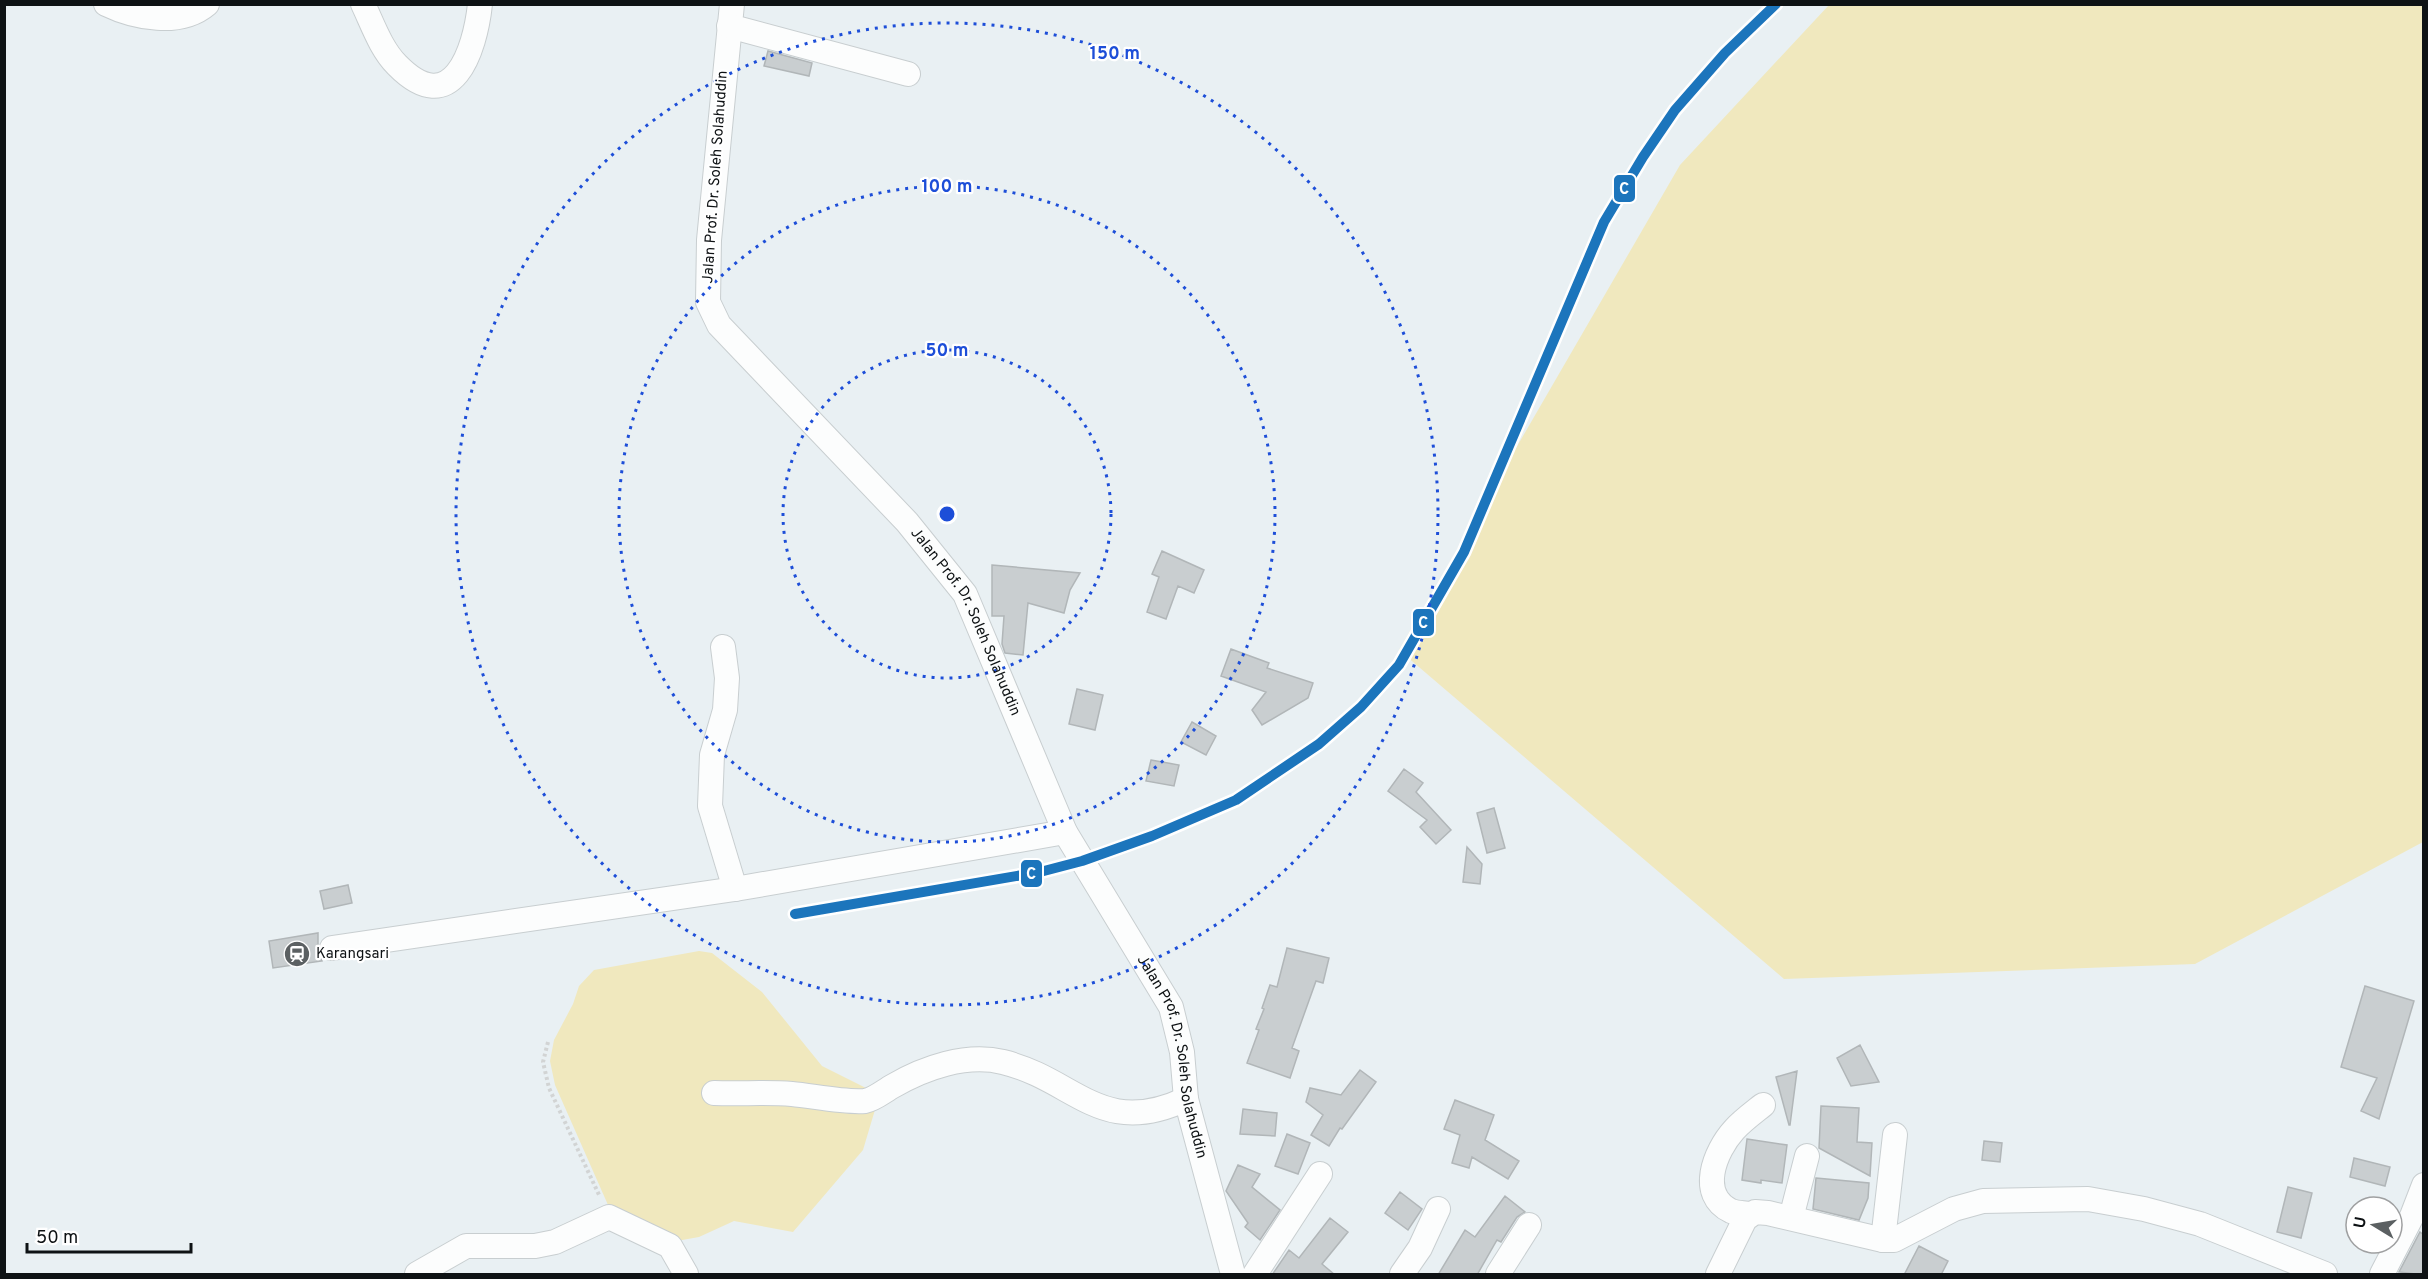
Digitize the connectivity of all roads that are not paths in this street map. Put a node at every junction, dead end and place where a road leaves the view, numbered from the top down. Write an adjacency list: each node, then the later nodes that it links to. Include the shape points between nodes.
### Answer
1 (106, 4): 2 (street, via 142,16 175,19)
2 (207, 4)
3 (363, 4): 4 (street, via 383,48 397,65 411,77 441,85 453,80 471,52)
4 (480, 4)
5 (730, 15): 6 (street); 8 (street, Jalan Prof. Dr. Soleh Solahuddin, via 709,240 708,302 719,325 907,522 965,594)
6 (908, 74)
7 (723, 647): 9 (street, via 727,678 725,710 712,755 710,806)
8 (1065, 832): 9 (street); 12 (street, Jalan Prof. Dr. Soleh Solahuddin, via 1171,1007 1182,1052)
9 (735, 889): 10 (street)
10 (332, 948)
11 (714, 1093): 12 (street, via 865,1101 924,1071 975,1060 1002,1062 1091,1103 1120,1112 1141,1113)
12 (1186, 1099): 25 (street, Jalan Prof. Dr. Soleh Solahuddin)
13 (1763, 1105): 19 (street, via 1734,1130 1712,1170 1712,1191 1719,1202 1731,1211)
14 (1895, 1135): 22 (street)
15 (1807, 1156): 20 (street)
16 (1320, 1174): 26 (street)
17 (2424, 1185): 31 (street)
18 (1438, 1209): 27 (street)
19 (1749, 1214): 20 (street, via 1761,1212); 29 (street)
20 (1791, 1218): 22 (street)
21 (1530, 1225): 28 (street)
22 (1883, 1240): 30 (street, via 1906,1236 1954,1209 1983,1201 2088,1199 2200,1224)
23 (417, 1275): 24 (street, via 466,1246 535,1246 555,1242 609,1217 670,1246)
24 (686, 1275)
25 (1233, 1275)
26 (1255, 1275)
27 (1402, 1275)
28 (1498, 1275)
29 (1718, 1275)
30 (2325, 1275)
31 (2382, 1275)

